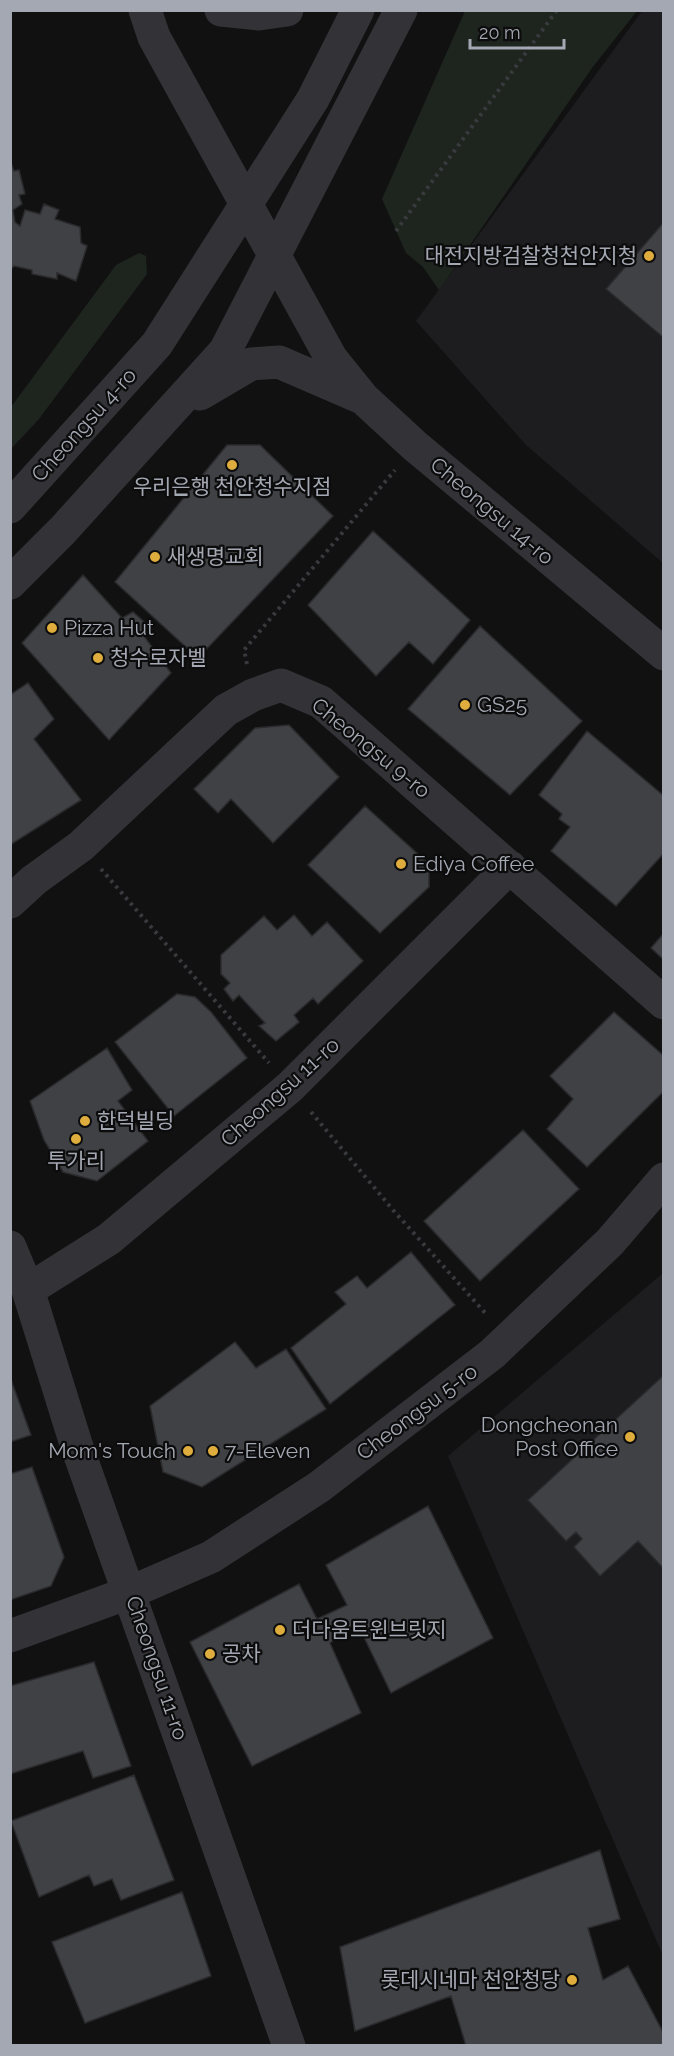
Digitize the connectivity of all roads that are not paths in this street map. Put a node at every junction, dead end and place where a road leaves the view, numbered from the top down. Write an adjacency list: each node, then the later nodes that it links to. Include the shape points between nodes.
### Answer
1 (221, 10): 2 (street, via 259,14)
2 (287, 10)
3 (358, 10): 6 (street, Cheongsu 4-ro, via 313,99)
4 (401, 12): 7 (street)
5 (150, 24): 6 (street, Cheongsu 14-ro)
6 (246, 204): 7 (street, Cheongsu 14-ro); 9 (street, Cheongsu 4-ro, via 157,344)
7 (274, 255): 8 (street, Cheongsu 14-ro, via 331,358); 10 (street, via 225,351)
8 (364, 399): 10 (street, via 279,362 251,364 205,390); 12 (street, Cheongsu 14-ro)
9 (10, 507)
10 (67, 523): 11 (street)
11 (10, 583)
12 (663, 654)
13 (510, 867): 14 (street, Cheongsu 9-ro, via 321,702 280,685 226,710 81,846); 15 (street, Cheongsu 9-ro); 18 (street, Cheongsu 11-ro, via 290,1087 109,1239)
14 (10, 902)
15 (663, 1002)
16 (663, 1179): 19 (street, Cheongsu 5-ro, via 610,1242 492,1354 309,1493 211,1557)
17 (10, 1247): 18 (street, Cheongsu 11-ro)
18 (28, 1290): 19 (street, Cheongsu 11-ro, via 76,1444)
19 (131, 1592): 20 (street, Cheongsu 5-ro); 21 (street, Cheongsu 11-ro)
20 (10, 1636)
21 (289, 2046)

